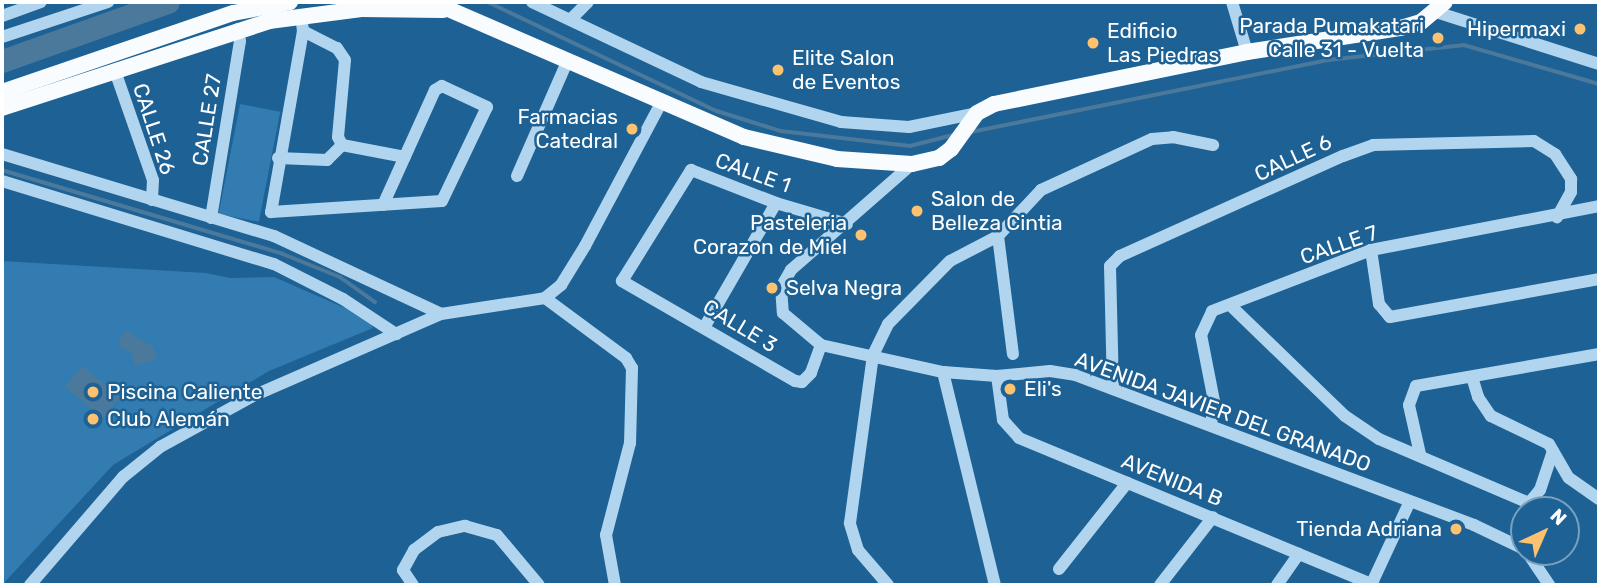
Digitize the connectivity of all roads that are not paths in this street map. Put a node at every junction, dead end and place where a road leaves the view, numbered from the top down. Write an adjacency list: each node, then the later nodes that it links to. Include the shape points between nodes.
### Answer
1 (41, 2): 10 (street)
2 (108, 2): 14 (street)
3 (290, 2): 13 (main road)
4 (432, 2): 9 (main road)
5 (532, 2): 12 (street)
6 (588, 2): 12 (street)
7 (1232, 2): 15 (street)
8 (1440, 7): 15 (main road, via 1401,28); 18 (street)
9 (453, 11): 11 (main road, via 398,8); 16 (main road)
10 (2, 16)
11 (301, 16): 13 (main road); 23 (street, via 345,60 338,137); 27 (street)
12 (570, 19): 22 (street, via 701,82 841,122 909,127)
13 (235, 21): 17 (main road); 36 (street, CALLE 27, via 240,41)
14 (2, 37)
15 (1247, 52): 22 (main road, via 994,104)
16 (566, 62): 20 (main road); 29 (street)
17 (112, 63): 19 (main road); 21 (main road); 31 (street, CALLE 26, via 153,180)
18 (1599, 64)
19 (2, 92)
20 (661, 103): 28 (main road, via 744,137 781,146 837,159); 42 (street, via 585,246 561,285)
21 (2, 108)
22 (973, 118): 28 (main road, via 939,158)
23 (342, 145): 26 (street); 27 (street, via 327,160)
24 (1213, 145): 38 (street, via 1173,137 1152,139 1041,190)
25 (2, 154): 31 (street)
26 (405, 157): 33 (street); 33 (street, via 439,87 487,107 442,201)
27 (278, 158): 33 (street, via 271,212)
28 (912, 164): 37 (street, AVENIDA JAVIER DEL GRANADO)
29 (517, 176)
30 (2, 181): 46 (street, via 274,264 343,299)
31 (152, 200): 36 (street)
32 (776, 204): 37 (street, CALLE 1); 41 (street, CALLE 1, via 691,170); 45 (street)
33 (383, 205)
34 (1599, 206): 35 (street, CALLE 7)
35 (1557, 217): 39 (street, CALLE 7); 54 (street, CALLE 6, via 1571,192 1571,178 1555,154 1534,141 1373,145 1343,156 1120,256 1110,266)
36 (211, 218): 44 (street, via 305,248)
37 (847, 225): 47 (street, AVENIDA JAVIER DEL GRANADO, via 791,271 781,287 783,313)
38 (998, 236): 48 (street); 50 (street, via 950,261 888,324)
39 (1371, 250): 40 (street, via 1379,304 1390,317); 43 (street, CALLE 7)
40 (1599, 279)
41 (622, 281): 45 (street, CALLE 3)
42 (545, 298): 44 (street); 70 (street, via 626,358 632,368 630,443 606,535)
43 (1231, 306): 55 (street, CALLE 7, via 1212,311 1202,325 1214,401); 57 (street, via 1345,416 1379,439)
44 (441, 314): 46 (street)
45 (705, 326): 47 (street, CALLE 3, via 795,382 802,382 810,373)
46 (397, 334): 67 (street, via 253,396 147,456 123,477)
47 (821, 345): 50 (street, AVENIDA JAVIER DEL GRANADO)
48 (1013, 354)
49 (1599, 354): 53 (street)
50 (873, 355): 51 (street, AVENIDA JAVIER DEL GRANADO); 71 (street, via 850,523 858,550)
51 (943, 372): 52 (street, AVENIDA JAVIER DEL GRANADO); 72 (street)
52 (997, 376): 54 (street, AVENIDA JAVIER DEL GRANADO, via 1050,371); 58 (street, AVENIDA B, via 1003,420 1012,433)
53 (1472, 377): 56 (street, via 1491,416 1509,428 1539,437); 57 (street, via 1411,390 1409,405)
54 (1113, 389): 55 (street, AVENIDA JAVIER DEL GRANADO)
55 (1211, 425): 60 (street, AVENIDA JAVIER DEL GRANADO)
56 (1553, 450): 57 (street, via 1540,490 1529,503); 59 (street, via 1569,478)
57 (1420, 454)
58 (1126, 483): 61 (street, AVENIDA B); 65 (street)
59 (1599, 499)
60 (1409, 501): 62 (street, AVENIDA JAVIER DEL GRANADO); 66 (street)
61 (1213, 517): 63 (street, AVENIDA B); 73 (street)
62 (1510, 544)
63 (1299, 554): 66 (street, AVENIDA B); 74 (street)
64 (1536, 566): 75 (street, AVENIDA JAVIER DEL GRANADO)
65 (1059, 569)
66 (1373, 584)
67 (30, 585)
68 (413, 585): 69 (street, via 403,570 414,550 438,532 465,526 497,535)
69 (539, 585)
70 (615, 585)
71 (888, 585)
72 (995, 585)
73 (1160, 585)
74 (1277, 585)
75 (1549, 585)

